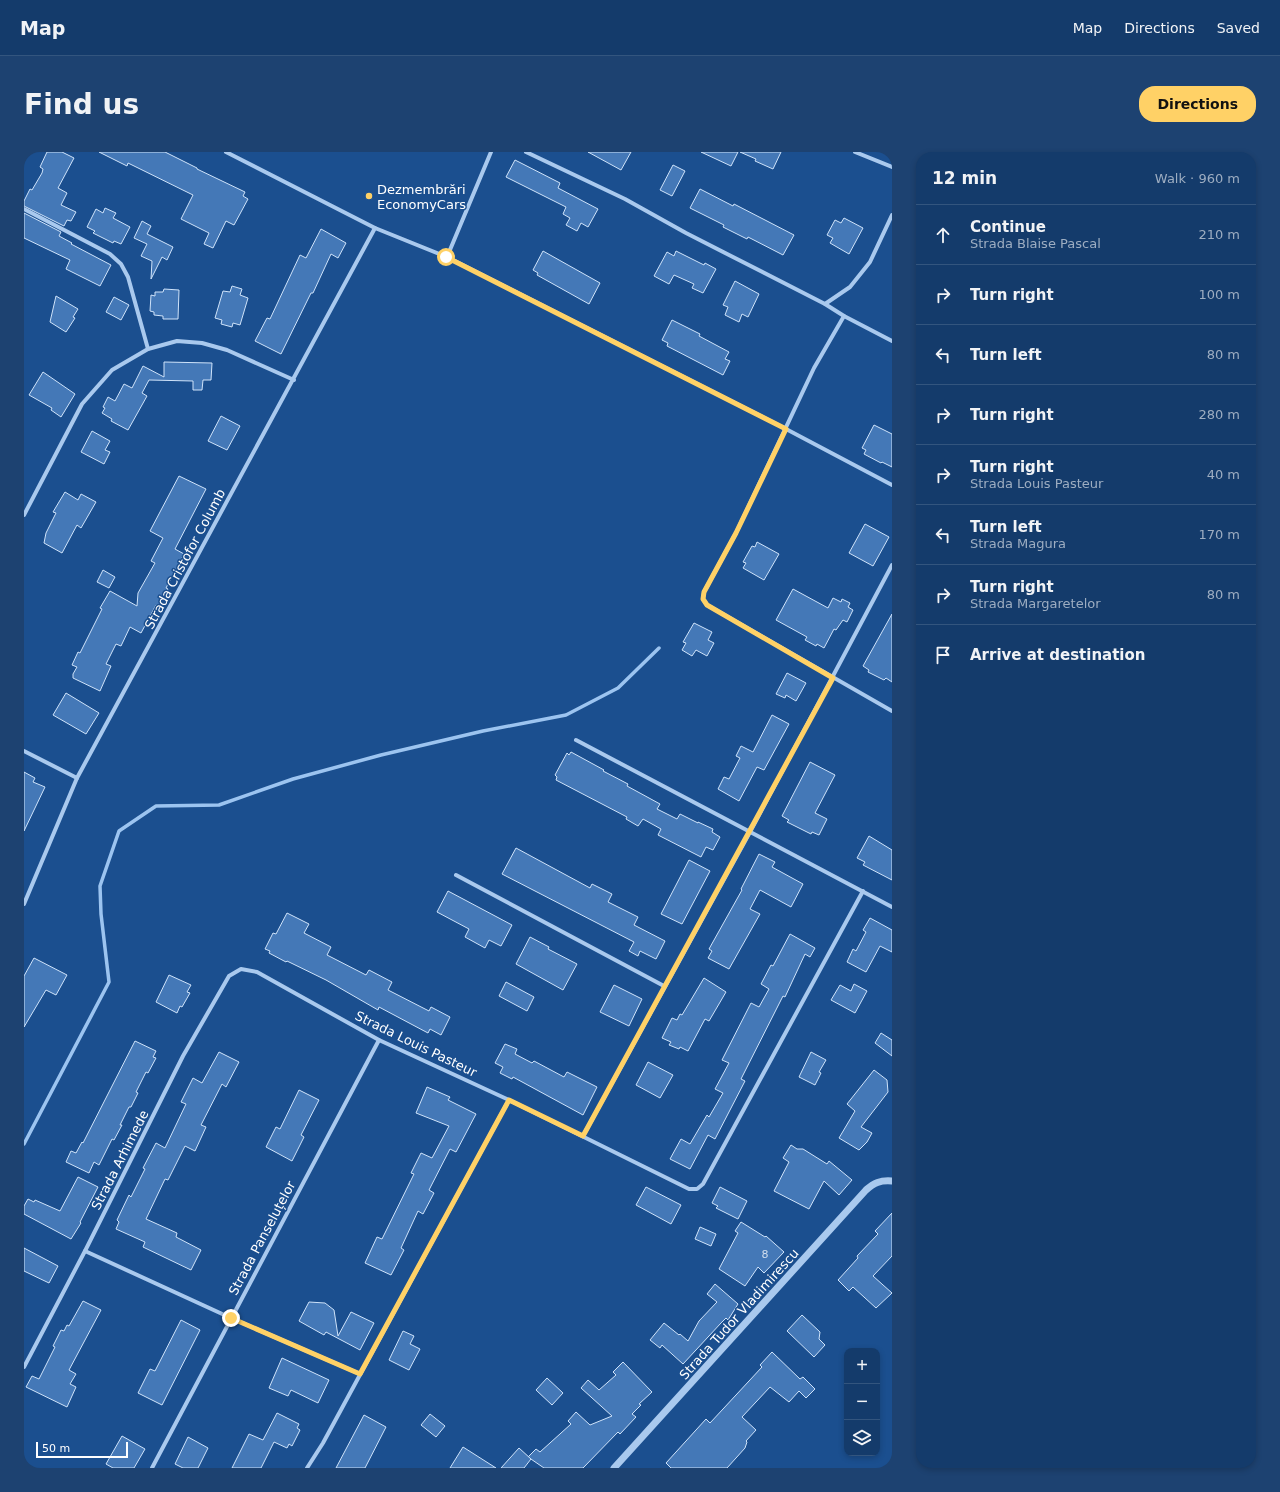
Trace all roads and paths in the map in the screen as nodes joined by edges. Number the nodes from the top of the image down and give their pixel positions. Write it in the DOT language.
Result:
graph roads {
  1 [pos="226,152"];
  2 [pos="491,152"];
  3 [pos="526,152"];
  4 [pos="856,152"];
  5 [pos="892,167"];
  6 [pos="24,209"];
  7 [pos="892,215"];
  8 [pos="374,228"];
  9 [pos="446,257"];
  10 [pos="825,304"];
  11 [pos="844,316"];
  12 [pos="892,341"];
  13 [pos="148,349"];
  14 [pos="293,380"];
  15 [pos="786,429"];
  16 [pos="892,485"];
  17 [pos="24,515"];
  18 [pos="892,565"];
  19 [pos="833,678"];
  20 [pos="892,711"];
  21 [pos="576,740"];
  22 [pos="24,751"];
  23 [pos="78,778"];
  24 [pos="750,832"];
  25 [pos="456,875"];
  26 [pos="863,891"];
  27 [pos="24,904"];
  28 [pos="892,907"];
  29 [pos="241,970"];
  30 [pos="664,986"];
  31 [pos="379,1040"];
  32 [pos="509,1100"];
  33 [pos="583,1136"];
  34 [pos="892,1181"];
  35 [pos="85,1252"];
  36 [pos="231,1318"];
  37 [pos="24,1367"];
  38 [pos="360,1374"];
  39 [pos="152,1468"];
  40 [pos="307,1468"];
  41 [pos="614,1468"];
  1 -- 8 [label="street"];
  2 -- 9 [label="street"];
  3 -- 10 [label="street"];
  4 -- 5 [label="street"];
  6 -- 13 [label="street"];
  7 -- 10 [label="street"];
  8 -- 9 [label="street"];
  8 -- 14 [label="street, Strada Cristofor Columb"];
  9 -- 15 [label="street"];
  10 -- 11 [label="street"];
  11 -- 12 [label="street"];
  11 -- 15 [label="street"];
  13 -- 14 [label="street"];
  13 -- 17 [label="street"];
  14 -- 23 [label="street, Strada Cristofor Columb"];
  15 -- 16 [label="street"];
  15 -- 19 [label="street"];
  18 -- 19 [label="street"];
  19 -- 20 [label="street"];
  19 -- 24 [label="street"];
  21 -- 24 [label="street"];
  22 -- 23 [label="street"];
  23 -- 27 [label="street, Strada Cristofor Columb"];
  24 -- 26 [label="street"];
  24 -- 30 [label="street"];
  25 -- 30 [label="street"];
  26 -- 28 [label="street"];
  26 -- 33 [label="street, Strada Louis Pasteur"];
  29 -- 31 [label="street, Strada Louis Pasteur"];
  29 -- 35 [label="street, Strada Arhimede"];
  30 -- 33 [label="street"];
  31 -- 32 [label="street, Strada Louis Pasteur"];
  31 -- 36 [label="street, Strada Panseluțelor"];
  32 -- 33 [label="street, Strada Louis Pasteur"];
  32 -- 38 [label="street"];
  34 -- 41 [label="street, Strada Tudor Vladimirescu"];
  35 -- 36 [label="street"];
  35 -- 37 [label="street, Strada Arhimede"];
  36 -- 38 [label="street"];
  36 -- 39 [label="street, Strada Panseluțelor"];
  38 -- 40 [label="street"];
}
